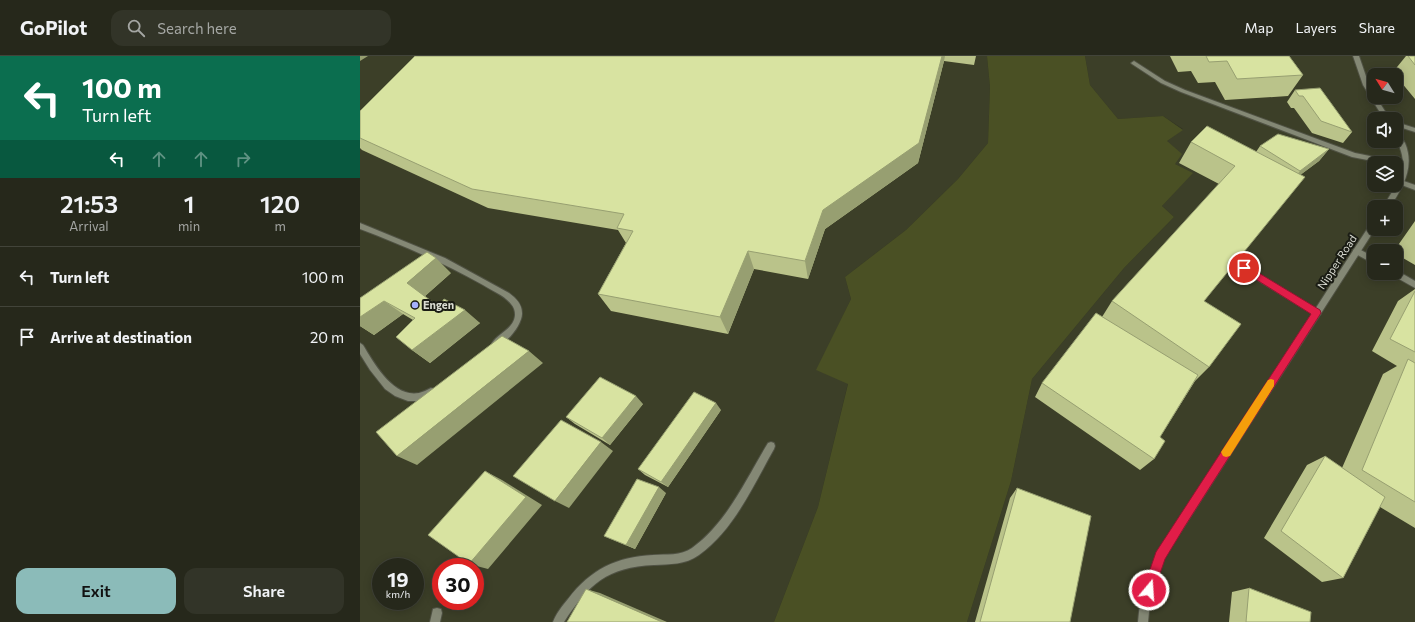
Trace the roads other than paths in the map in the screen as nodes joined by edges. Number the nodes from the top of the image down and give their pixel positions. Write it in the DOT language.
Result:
graph roads {
  1 [pos="1356,56"];
  2 [pos="1134,63"];
  3 [pos="1383,112"];
  4 [pos="1403,126"];
  5 [pos="1415,130"];
  6 [pos="1403,148"];
  7 [pos="1367,158"];
  8 [pos="1403,164"];
  9 [pos="1408,165"];
  10 [pos="1403,177"];
  11 [pos="1403,183"];
  12 [pos="1415,188"];
  13 [pos="360,226"];
  14 [pos="1367,236"];
  15 [pos="1357,251"];
  16 [pos="1367,257"];
  17 [pos="1244,268"];
  18 [pos="1403,278"];
  19 [pos="1415,285"];
  20 [pos="1317,313"];
  21 [pos="360,346"];
  22 [pos="491,347"];
  23 [pos="437,389"];
  24 [pos="771,446"];
  25 [pos="558,622"];
  26 [pos="1143,622"];
  1 -- 3 [label="street"];
  2 -- 7 [label="street"];
  4 -- 5 [label="street"];
  6 -- 9 [label="street"];
  8 -- 9 [label="street"];
  9 -- 10 [label="street"];
  11 -- 12 [label="street"];
  13 -- 22 [label="street"];
  14 -- 15 [label="street, Nipper Road"];
  15 -- 16 [label="street"];
  15 -- 20 [label="street, Nipper Road"];
  17 -- 20 [label="street"];
  18 -- 19 [label="street"];
  20 -- 26 [label="street, Nipper Road"];
  21 -- 23 [label="street"];
  24 -- 25 [label="street"];
}
